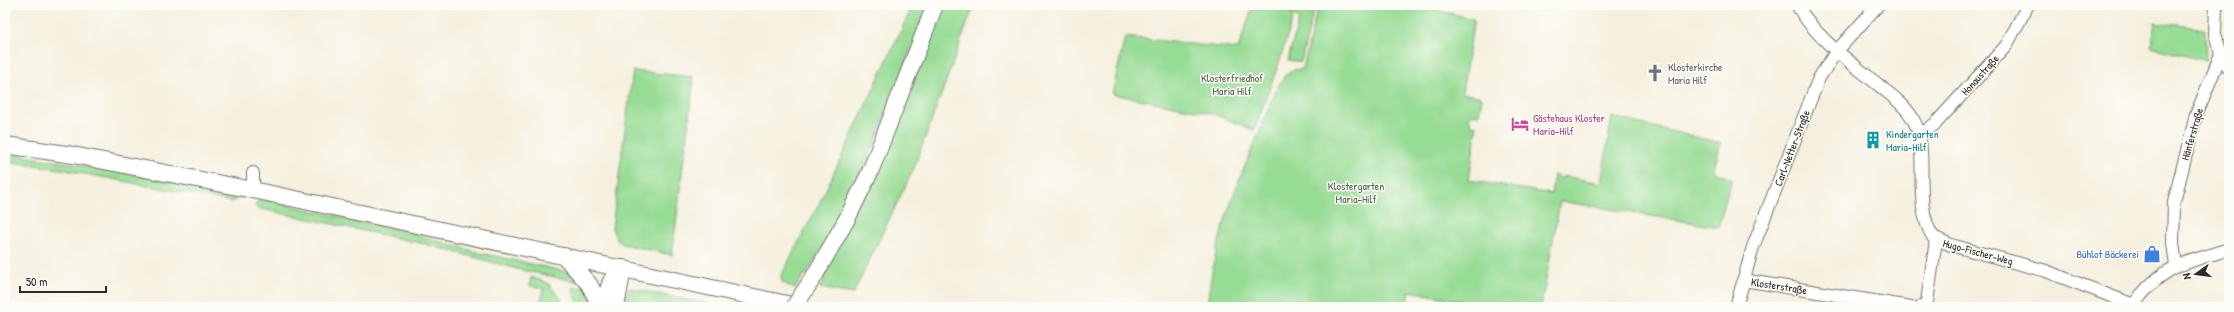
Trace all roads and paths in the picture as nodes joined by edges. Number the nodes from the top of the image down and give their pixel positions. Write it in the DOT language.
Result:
graph roads {
  1 [pos="935,5"];
  2 [pos="1797,5"];
  3 [pos="1878,5"];
  4 [pos="2028,5"];
  5 [pos="2216,5"];
  6 [pos="1836,52"];
  7 [pos="2221,54"];
  8 [pos="2229,68"];
  9 [pos="1919,132"];
  10 [pos="5,145"];
  11 [pos="253,173"];
  12 [pos="253,190"];
  13 [pos="1936,240"];
  14 [pos="2229,249"];
  15 [pos="564,256"];
  16 [pos="2176,266"];
  17 [pos="623,268"];
  18 [pos="1743,280"];
  19 [pos="2133,306"];
  20 [pos="602,307"];
  21 [pos="616,307"];
  22 [pos="794,307"];
  23 [pos="802,307"];
  24 [pos="1736,307"];
  25 [pos="1911,307"];
  26 [pos="1921,307"];
  1 -- 22 [label="main road, bridge"];
  2 -- 6 [label="street, Hugo-Fischer-Weg"];
  3 -- 6 [label="street, Carl-Netter-Straße"];
  4 -- 9 [label="street, Honaustraße"];
  5 -- 7 [label="street"];
  6 -- 9 [label="street, Hugo-Fischer-Weg"];
  6 -- 18 [label="street, Carl-Netter-Straße"];
  7 -- 8 [label="street"];
  7 -- 16 [label="street, Hänferstraße"];
  9 -- 13 [label="street, Hugo-Fischer-Weg"];
  10 -- 12 [label="main road"];
  11 -- 12 [label="street"];
  12 -- 15 [label="main road"];
  13 -- 19 [label="street, Hugo-Fischer-Weg"];
  13 -- 26 [label="street"];
  14 -- 16 [label="street"];
  15 -- 17 [label="main road"];
  15 -- 20 [label="main road"];
  16 -- 19 [label="street"];
  17 -- 20 [label="main road"];
  17 -- 21 [label="main road"];
  17 -- 23 [label="main road"];
  18 -- 24 [label="street, Carl-Netter-Straße"];
  18 -- 25 [label="street, Klosterstraße"];
}
